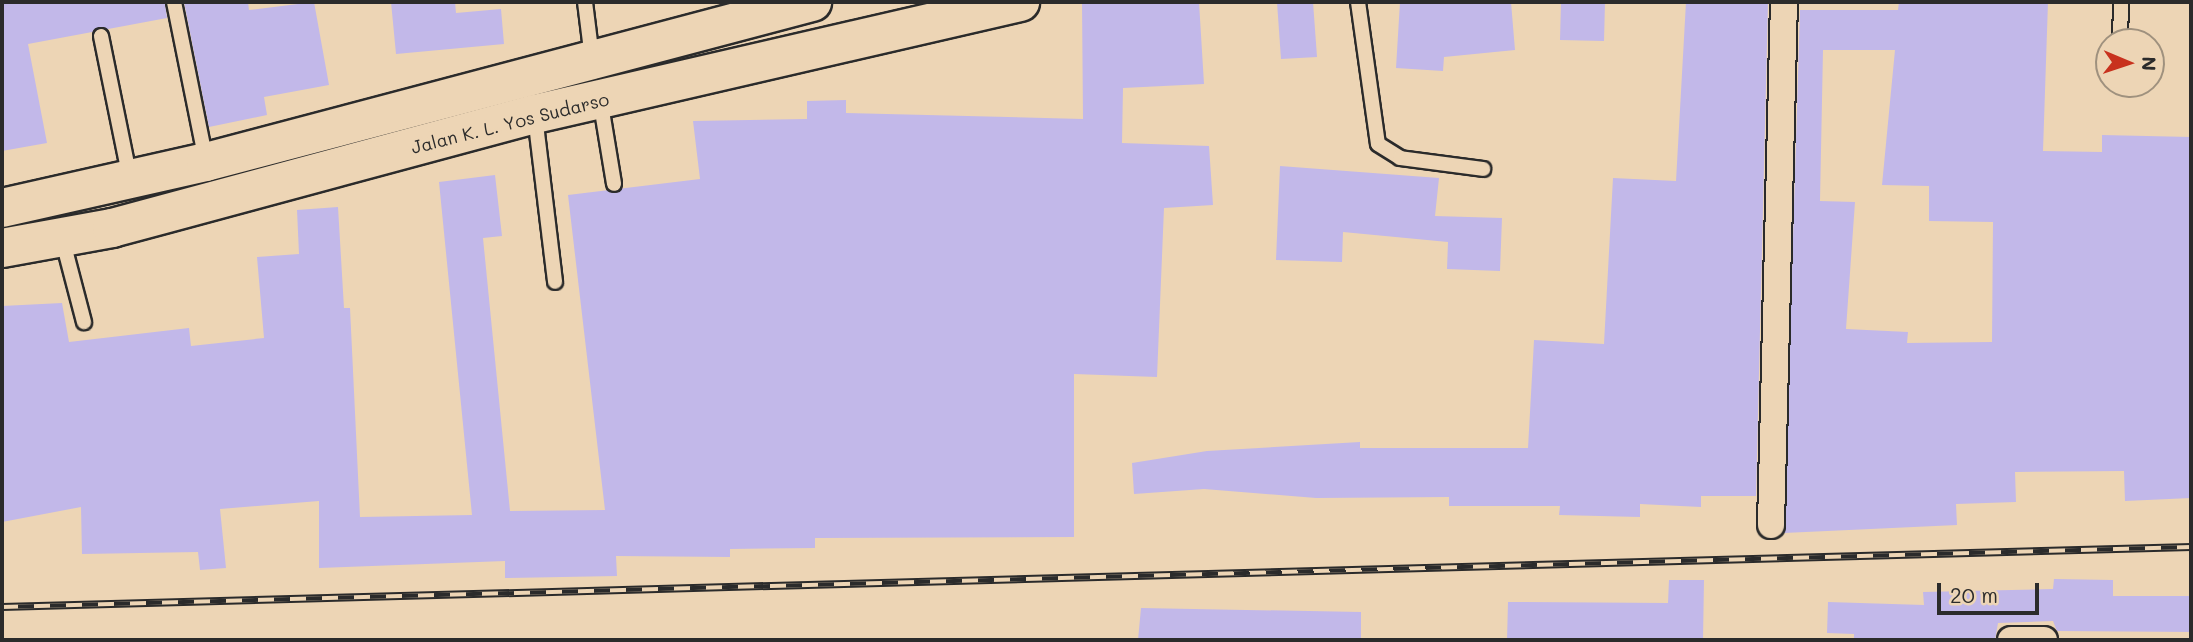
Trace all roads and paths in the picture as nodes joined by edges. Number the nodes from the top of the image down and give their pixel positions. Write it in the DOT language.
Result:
graph roads {
  1 [pos="174,2"];
  2 [pos="585,2"];
  3 [pos="812,2"];
  4 [pos="1020,2"];
  5 [pos="1358,2"];
  6 [pos="1784,2"];
  7 [pos="2121,2"];
  8 [pos="2120,28"];
  9 [pos="101,36"];
  10 [pos="592,57"];
  11 [pos="600,100"];
  12 [pos="535,114"];
  13 [pos="206,162"];
  14 [pos="1483,169"];
  15 [pos="130,181"];
  16 [pos="614,184"];
  17 [pos="2,208"];
  18 [pos="62,237"];
  19 [pos="2,248"];
  20 [pos="555,282"];
  21 [pos="84,322"];
  22 [pos="1771,526"];
  23 [pos="2011,640"];
  24 [pos="2044,640"];
  1 -- 13 [label="lane"];
  2 -- 10 [label="lane"];
  3 -- 10 [label="highway"];
  4 -- 11 [label="highway, Jalan K. L. Yos Sudarso"];
  5 -- 14 [label="lane"];
  6 -- 22 [label="street"];
  7 -- 8 [label="lane"];
  9 -- 15 [label="lane"];
  10 -- 11 [label="lane"];
  10 -- 13 [label="highway"];
  11 -- 12 [label="highway, Jalan K. L. Yos Sudarso"];
  11 -- 16 [label="lane"];
  12 -- 18 [label="highway, Jalan K. L. Yos Sudarso"];
  12 -- 20 [label="lane"];
  13 -- 15 [label="highway"];
  15 -- 17 [label="highway"];
  18 -- 19 [label="highway, Jalan K. L. Yos Sudarso"];
  18 -- 21 [label="lane"];
  23 -- 24 [label="street"];
}
